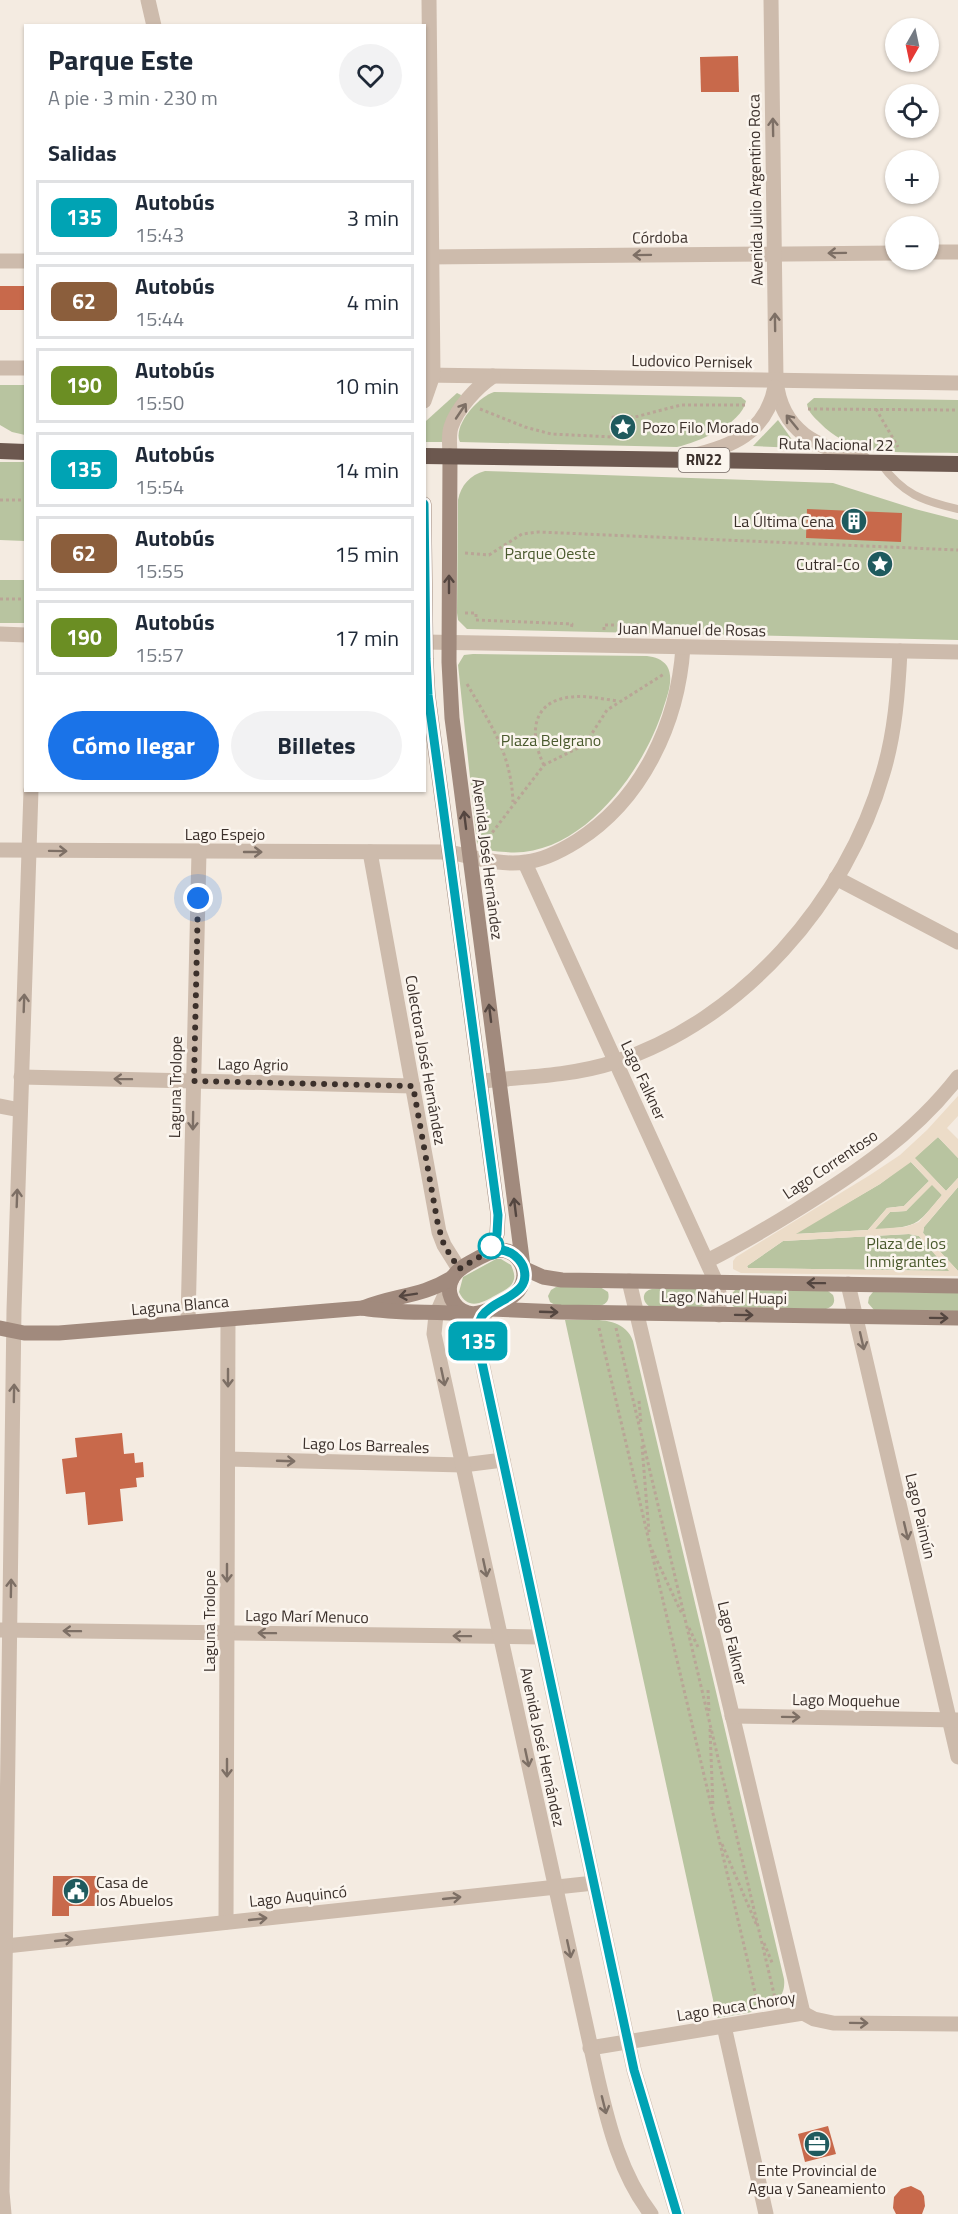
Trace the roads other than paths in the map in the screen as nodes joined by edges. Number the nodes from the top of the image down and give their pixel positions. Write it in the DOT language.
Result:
graph roads {
  1 [pos="148,0"];
  2 [pos="429,0"];
  3 [pos="771,0"];
  4 [pos="154,24"];
  5 [pos="939,252"];
  6 [pos="958,252"];
  7 [pos="885,253"];
  8 [pos="774,254"];
  9 [pos="428,257"];
  10 [pos="0,261"];
  11 [pos="24,261"];
  12 [pos="0,368"];
  13 [pos="24,368"];
  14 [pos="429,375"];
  15 [pos="494,376"];
  16 [pos="776,380"];
  17 [pos="958,383"];
  18 [pos="426,390"];
  19 [pos="0,452"];
  20 [pos="24,452"];
  21 [pos="426,456"];
  22 [pos="450,456"];
  23 [pos="676,460"];
  24 [pos="881,463"];
  25 [pos="958,465"];
  26 [pos="958,509"];
  27 [pos="0,634"];
  28 [pos="24,635"];
  29 [pos="426,642"];
  30 [pos="449,643"];
  31 [pos="683,647"];
  32 [pos="900,651"];
  33 [pos="958,652"];
  34 [pos="426,660"];
  35 [pos="31,792"];
  36 [pos="0,850"];
  37 [pos="29,850"];
  38 [pos="199,852"];
  39 [pos="370,852"];
  40 [pos="449,852"];
  41 [pos="470,856"];
  42 [pos="525,863"];
  43 [pos="836,878"];
  44 [pos="958,942"];
  45 [pos="616,1062"];
  46 [pos="21,1077"];
  47 [pos="958,1077"];
  48 [pos="498,1080"];
  49 [pos="194,1081"];
  50 [pos="480,1081"];
  51 [pos="413,1086"];
  52 [pos="0,1106"];
  53 [pos="20,1110"];
  54 [pos="488,1252"];
  55 [pos="707,1262"];
  56 [pos="523,1266"];
  57 [pos="454,1276"];
  58 [pos="629,1281"];
  59 [pos="716,1282"];
  60 [pos="848,1284"];
  61 [pos="958,1286"];
  62 [pos="363,1308"];
  63 [pos="437,1311"];
  64 [pos="483,1311"];
  65 [pos="637,1313"];
  66 [pos="719,1315"];
  67 [pos="856,1317"];
  68 [pos="958,1318"];
  69 [pos="228,1319"];
  70 [pos="188,1322"];
  71 [pos="7,1330"];
  72 [pos="7,1451"];
  73 [pos="228,1459"];
  74 [pos="503,1460"];
  75 [pos="463,1465"];
  76 [pos="5,1630"];
  77 [pos="227,1633"];
  78 [pos="501,1637"];
  79 [pos="541,1637"];
  80 [pos="732,1716"];
  81 [pos="954,1720"];
  82 [pos="958,1757"];
  83 [pos="4,1809"];
  84 [pos="594,1883"];
  85 [pos="555,1887"];
  86 [pos="226,1922"];
  87 [pos="6,1946"];
  88 [pos="3,1987"];
  89 [pos="803,2013"];
  90 [pos="958,2024"];
  91 [pos="724,2026"];
  92 [pos="628,2042"];
  93 [pos="590,2048"];
  94 [pos="1,2192"];
  95 [pos="4,2214"];
  96 [pos="651,2214"];
  97 [pos="677,2214"];
  98 [pos="766,2214"];
  1 -- 4 [label="street"];
  2 -- 9 [label="street"];
  8 -- 3 [label="street, Avenida Julio Argentino Roca, one-way"];
  5 -- 6 [label="street"];
  7 -- 8 [label="street, Córdoba, one-way"];
  8 -- 9 [label="street, Córdoba, one-way"];
  16 -- 8 [label="street, Avenida Julio Argentino Roca, one-way"];
  9 -- 14 [label="street"];
  10 -- 11 [label="street"];
  12 -- 13 [label="street"];
  14 -- 15 [label="street, Ludovico Pernisek"];
  14 -- 18 [label="street"];
  15 -- 16 [label="street, Ludovico Pernisek"];
  22 -- 15 [label="street, one-way"];
  16 -- 17 [label="street, Ludovico Pernisek"];
  16 -- 23 [label="street, Avenida Julio Argentino Roca"];
  24 -- 16 [label="street, Avenida Julio Argentino Roca, one-way"];
  19 -- 20 [label="highway"];
  21 -- 22 [label="highway, Ruta Nacional 22 / RN22"];
  22 -- 23 [label="highway, Ruta Nacional 22 / RN22"];
  30 -- 22 [label="main road, Avenida José Hernández, one-way"];
  23 -- 24 [label="highway, Ruta Nacional 22 / RN22"];
  24 -- 25 [label="highway, Ruta Nacional 22 / RN22"];
  24 -- 26 [label="lane"];
  27 -- 28 [label="street"];
  29 -- 30 [label="street, Juan Manuel de Rosas"];
  30 -- 31 [label="street, Juan Manuel de Rosas"];
  41 -- 30 [label="main road, Avenida José Hernández, one-way"];
  31 -- 32 [label="street, Juan Manuel de Rosas"];
  31 -- 42 [label="street"];
  32 -- 33 [label="street, Juan Manuel de Rosas"];
  32 -- 43 [label="street"];
  34 -- 40 [label="main road"];
  35 -- 37 [label="street"];
  36 -- 37 [label="street, Lago Espejo"];
  37 -- 38 [label="street, Lago Espejo, one-way"];
  46 -- 37 [label="street, one-way"];
  38 -- 39 [label="street, Lago Espejo, one-way"];
  38 -- 49 [label="street, Laguna Trolope"];
  39 -- 40 [label="street, Lago Espejo"];
  39 -- 51 [label="street, Colectora José Hernández"];
  40 -- 41 [label="street, Lago Espejo"];
  40 -- 50 [label="main road"];
  41 -- 42 [label="street, Lago Espejo"];
  48 -- 41 [label="main road, Avenida José Hernández, one-way"];
  42 -- 45 [label="street, Lago Falkner"];
  43 -- 44 [label="street"];
  43 -- 45 [label="street"];
  45 -- 48 [label="street"];
  45 -- 55 [label="street, Lago Falkner"];
  49 -- 46 [label="street, Lago Agrio, one-way"];
  46 -- 53 [label="street"];
  47 -- 55 [label="street, Lago Correntoso"];
  48 -- 50 [label="street"];
  56 -- 48 [label="main road, Avenida José Hernández, one-way"];
  49 -- 51 [label="street, Lago Agrio"];
  49 -- 70 [label="street, Laguna Trolope, one-way"];
  50 -- 54 [label="main road"];
  51 -- 57 [label="street, Colectora José Hernández"];
  52 -- 53 [label="street"];
  71 -- 53 [label="street, one-way"];
  54 -- 56 [label="main road"];
  54 -- 57 [label="main road"];
  55 -- 59 [label="street, Lago Falkner"];
  56 -- 58 [label="main road, Lago Nahuel Huapi"];
  56 -- 64 [label="main road, Avenida José Hernández"];
  57 -- 62 [label="main road, Laguna Blanca, one-way"];
  57 -- 63 [label="street, Avenida José Hernández"];
  57 -- 64 [label="main road"];
  58 -- 59 [label="main road, Lago Nahuel Huapi"];
  58 -- 65 [label="street, Lago Falkner"];
  60 -- 59 [label="main road, Lago Nahuel Huapi, one-way"];
  59 -- 66 [label="street, Lago Falkner"];
  60 -- 61 [label="main road, Lago Nahuel Huapi"];
  60 -- 67 [label="street, Lago Paimún"];
  62 -- 63 [label="main road, Laguna Blanca"];
  62 -- 69 [label="main road, Laguna Blanca"];
  63 -- 64 [label="main road, Laguna Blanca"];
  63 -- 75 [label="street, Avenida José Hernández, one-way"];
  64 -- 65 [label="main road, Lago Nahuel Huapi, one-way"];
  64 -- 74 [label="street, Avenida José Hernández"];
  65 -- 66 [label="main road, Lago Nahuel Huapi"];
  65 -- 80 [label="street, Lago Falkner"];
  66 -- 67 [label="main road, Lago Nahuel Huapi, one-way"];
  67 -- 68 [label="main road, Lago Nahuel Huapi, one-way"];
  67 -- 81 [label="street, Lago Paimún, one-way"];
  69 -- 70 [label="main road, Laguna Blanca"];
  69 -- 73 [label="street, Laguna Trolope, one-way"];
  70 -- 71 [label="main road, Laguna Blanca"];
  72 -- 71 [label="street, one-way"];
  76 -- 72 [label="street, one-way"];
  73 -- 75 [label="street, Lago Los Barreales, one-way"];
  73 -- 77 [label="street, Laguna Trolope, one-way"];
  74 -- 75 [label="street, Lago Los Barreales"];
  74 -- 79 [label="street, Avenida José Hernández"];
  75 -- 78 [label="street, Avenida José Hernández, one-way"];
  77 -- 76 [label="street, Lago Marí Menuco, one-way"];
  76 -- 83 [label="street"];
  78 -- 77 [label="street, Lago Marí Menuco, one-way"];
  77 -- 86 [label="street, Laguna Trolope, one-way"];
  78 -- 79 [label="street, Lago Marí Menuco"];
  78 -- 85 [label="street, Avenida José Hernández, one-way"];
  79 -- 84 [label="street, Avenida José Hernández"];
  80 -- 81 [label="street, Lago Moquehue, one-way"];
  80 -- 89 [label="street, Lago Falkner"];
  81 -- 82 [label="street, Lago Paimún"];
  83 -- 87 [label="street"];
  84 -- 85 [label="street, Lago Auquincó"];
  84 -- 92 [label="street, Avenida José Hernández"];
  86 -- 85 [label="street, Lago Auquincó, one-way"];
  85 -- 93 [label="street, Avenida José Hernández, one-way"];
  87 -- 86 [label="street, Lago Auquincó, one-way"];
  87 -- 88 [label="street"];
  88 -- 94 [label="street"];
  89 -- 90 [label="street, Lago Ruca Choroy, one-way"];
  89 -- 91 [label="street, Lago Ruca Choroy"];
  91 -- 92 [label="street, Lago Ruca Choroy"];
  91 -- 98 [label="street"];
  92 -- 93 [label="street, Lago Ruca Choroy"];
  92 -- 97 [label="street, Avenida José Hernández"];
  93 -- 96 [label="street, Avenida José Hernández, one-way"];
  94 -- 95 [label="street"];
}
